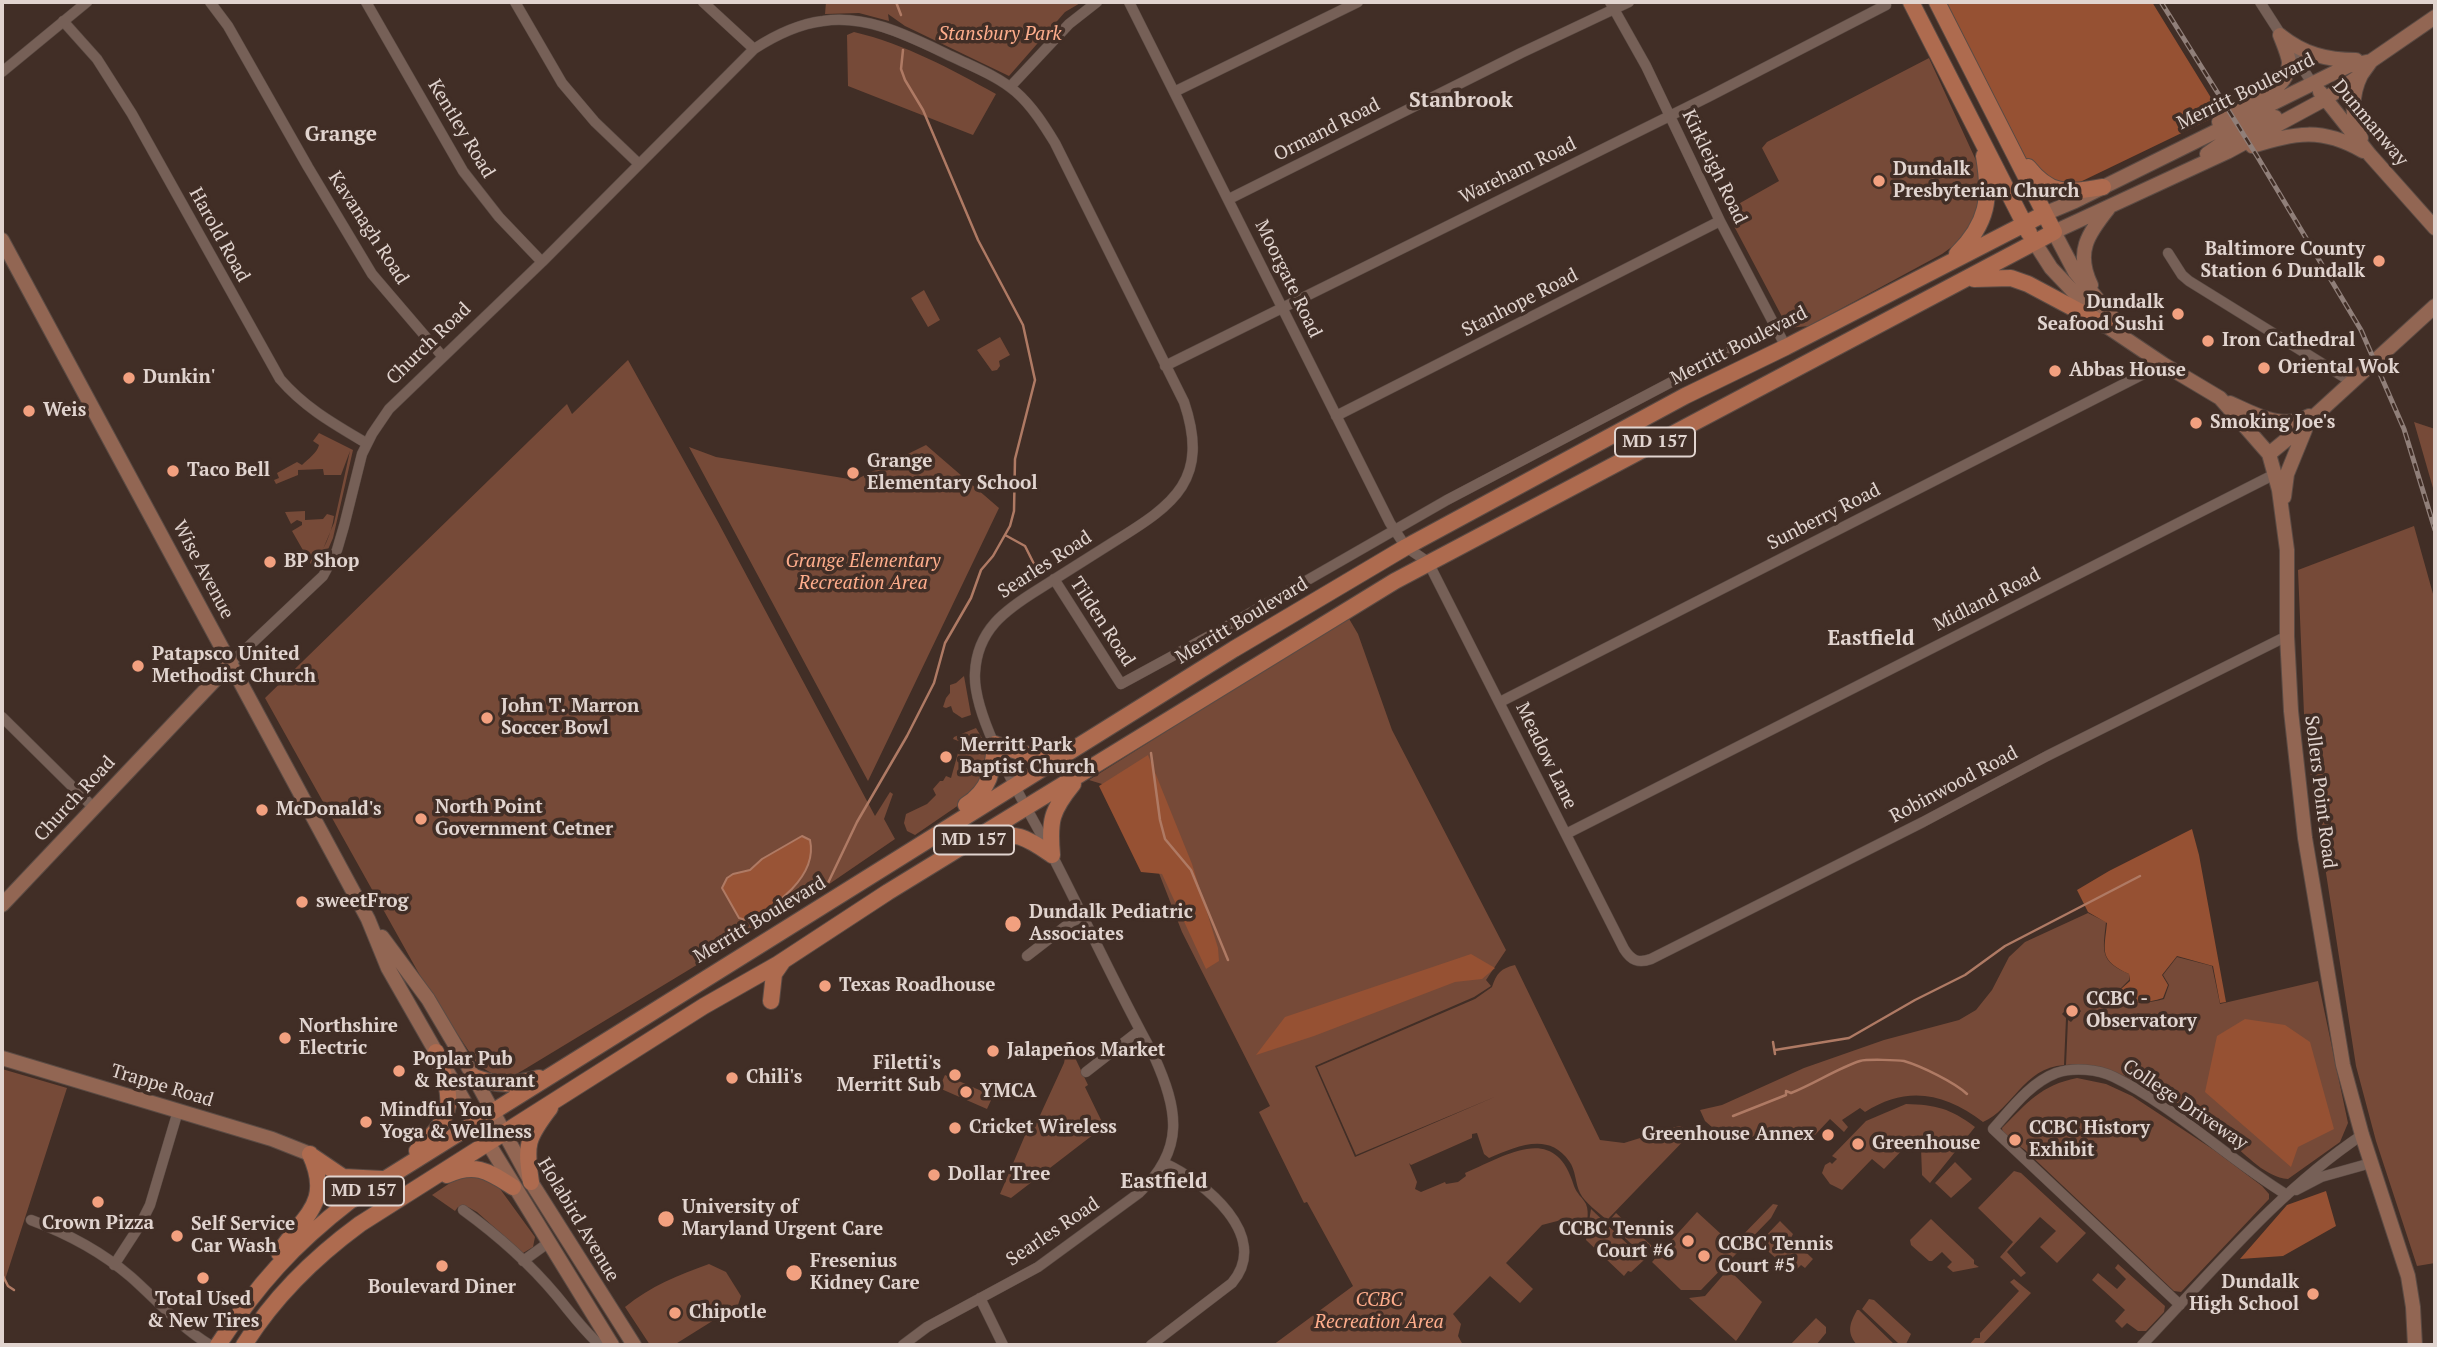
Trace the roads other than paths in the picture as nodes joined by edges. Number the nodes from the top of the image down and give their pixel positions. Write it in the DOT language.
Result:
graph roads {
  1 [pos="87,2"];
  2 [pos="210,2"];
  3 [pos="366,2"];
  4 [pos="515,2"];
  5 [pos="703,2"];
  6 [pos="1097,2"];
  7 [pos="1129,2"];
  8 [pos="1357,2"];
  9 [pos="1629,2"];
  10 [pos="1910,2"];
  11 [pos="1920,2"];
  12 [pos="1937,2"];
  13 [pos="2260,2"];
  14 [pos="1885,4"];
  15 [pos="1612,6"];
  16 [pos="2435,17"];
  17 [pos="64,21"];
  18 [pos="2280,35"];
  19 [pos="754,49"];
  20 [pos="1937,54"];
  21 [pos="2371,61"];
  22 [pos="2,72"];
  23 [pos="2361,75"];
  24 [pos="2312,83"];
  25 [pos="1010,87"];
  26 [pos="1174,92"];
  27 [pos="2325,99"];
  28 [pos="1670,116"];
  29 [pos="2005,138"];
  30 [pos="1982,140"];
  31 [pos="2192,141"];
  32 [pos="2227,152"];
  33 [pos="2370,155"];
  34 [pos="639,164"];
  35 [pos="2185,171"];
  36 [pos="2103,187"];
  37 [pos="1229,199"];
  38 [pos="2109,206"];
  39 [pos="2043,214"];
  40 [pos="1720,221"];
  41 [pos="2023,224"];
  42 [pos="2435,228"];
  43 [pos="2053,232"];
  44 [pos="2,240"];
  45 [pos="2035,243"];
  46 [pos="2168,253"];
  47 [pos="542,262"];
  48 [pos="1949,262"];
  49 [pos="1955,285"];
  50 [pos="2097,299"];
  51 [pos="2435,306"];
  52 [pos="1283,308"];
  53 [pos="2105,325"];
  54 [pos="1776,327"];
  55 [pos="1786,347"];
  56 [pos="2138,347"];
  57 [pos="443,357"];
  58 [pos="2163,364"];
  59 [pos="1165,366"];
  60 [pos="2352,382"];
  61 [pos="2220,398"];
  62 [pos="2323,409"];
  63 [pos="1336,416"];
  64 [pos="2308,422"];
  65 [pos="366,443"];
  66 [pos="2269,454"];
  67 [pos="2275,474"];
  68 [pos="2282,507"];
  69 [pos="1394,530"];
  70 [pos="1406,547"];
  71 [pos="1428,562"];
  72 [pos="1054,579"];
  73 [pos="2287,636"];
  74 [pos="231,663"];
  75 [pos="1121,684"];
  76 [pos="1500,702"];
  77 [pos="2,718"];
  78 [pos="995,744"];
  79 [pos="1069,752"];
  80 [pos="1081,774"];
  81 [pos="1015,784"];
  82 [pos="93,807"];
  83 [pos="1027,808"];
  84 [pos="1566,834"];
  85 [pos="932,837"];
  86 [pos="1052,855"];
  87 [pos="888,892"];
  88 [pos="2,905"];
  89 [pos="1083,917"];
  90 [pos="368,919"];
  91 [pos="1027,956"];
  92 [pos="783,961"];
  93 [pos="1637,961"];
  94 [pos="771,1001"];
  95 [pos="1140,1030"];
  96 [pos="436,1052"];
  97 [pos="2,1058"];
  98 [pos="1086,1072"];
  99 [pos="551,1075"];
  100 [pos="474,1077"];
  101 [pos="557,1100"];
  102 [pos="178,1111"];
  103 [pos="494,1112"];
  104 [pos="476,1123"];
  105 [pos="505,1133"];
  106 [pos="2362,1135"];
  107 [pos="488,1143"];
  108 [pos="310,1154"];
  109 [pos="1164,1163"];
  110 [pos="2371,1163"];
  111 [pos="400,1168"];
  112 [pos="383,1179"];
  113 [pos="531,1182"];
  114 [pos="513,1187"];
  115 [pos="410,1192"];
  116 [pos="2287,1195"];
  117 [pos="463,1210"];
  118 [pos="31,1220"];
  119 [pos="548,1243"];
  120 [pos="523,1261"];
  121 [pos="114,1265"];
  122 [pos="265,1278"];
  123 [pos="980,1298"];
  124 [pos="2180,1306"];
  125 [pos="256,1328"];
  126 [pos="209,1345"];
  127 [pos="218,1345"];
  128 [pos="232,1345"];
  129 [pos="244,1345"];
  130 [pos="264,1345"];
  131 [pos="600,1345"];
  132 [pos="612,1345"];
  133 [pos="634,1345"];
  134 [pos="903,1345"];
  135 [pos="1003,1345"];
  136 [pos="1151,1345"];
  137 [pos="2143,1345"];
  138 [pos="2415,1345"];
  1 -- 17 [label="street"];
  2 -- 57 [label="street, Kavanagh Road"];
  3 -- 47 [label="street, Kentley Road"];
  4 -- 34 [label="street"];
  5 -- 19 [label="street"];
  6 -- 25 [label="street"];
  7 -- 26 [label="street, Moorgate Road"];
  8 -- 26 [label="street"];
  9 -- 15 [label="street, Ormand Road"];
  10 -- 20 [label="main road, MD 157"];
  11 -- 20 [label="main road"];
  12 -- 29 [label="main road"];
  13 -- 18 [label="street, Dunmanway"];
  14 -- 28 [label="street, Wareham Road"];
  15 -- 28 [label="street, Kirkleigh Road"];
  15 -- 37 [label="street, Ormand Road"];
  16 -- 21 [label="main road, Merritt Boulevard"];
  17 -- 22 [label="street"];
  17 -- 65 [label="street, Harold Road"];
  18 -- 21 [label="main road"];
  18 -- 24 [label="street, Dunmanway"];
  18 -- 31 [label="main road"];
  19 -- 25 [label="street, Church Road"];
  19 -- 34 [label="street, Church Road"];
  20 -- 30 [label="main road, MD 157"];
  21 -- 23 [label="main road, Merritt Boulevard"];
  21 -- 24 [label="main road, Merritt Boulevard"];
  23 -- 27 [label="main road, Merritt Boulevard"];
  23 -- 33 [label="main road"];
  24 -- 27 [label="main road, Dunmanway"];
  24 -- 31 [label="main road, Merritt Boulevard"];
  24 -- 35 [label="main road"];
  25 -- 59 [label="street, Searles Road"];
  26 -- 37 [label="street, Moorgate Road"];
  27 -- 32 [label="main road, Merritt Boulevard"];
  27 -- 33 [label="main road, Dunmanway"];
  28 -- 40 [label="street, Kirkleigh Road"];
  28 -- 52 [label="street, Wareham Road"];
  29 -- 36 [label="main road"];
  29 -- 39 [label="main road"];
  30 -- 41 [label="main road"];
  30 -- 48 [label="main road, MD 157"];
  31 -- 36 [label="main road, Merritt Boulevard"];
  32 -- 33 [label="main road"];
  32 -- 35 [label="main road, Merritt Boulevard"];
  33 -- 42 [label="main road, Dunmanway"];
  34 -- 47 [label="street, Church Road"];
  35 -- 38 [label="main road, Merritt Boulevard"];
  36 -- 39 [label="main road, Merritt Boulevard"];
  37 -- 52 [label="street, Moorgate Road"];
  38 -- 43 [label="main road, Merritt Boulevard"];
  38 -- 50 [label="main road"];
  39 -- 41 [label="main road, Merritt Boulevard"];
  39 -- 43 [label="main road"];
  40 -- 54 [label="street, Kirkleigh Road"];
  40 -- 63 [label="street, Stanhope Road"];
  41 -- 45 [label="main road"];
  41 -- 48 [label="main road, Merritt Boulevard"];
  43 -- 45 [label="main road, Merritt Boulevard / MD 157"];
  43 -- 50 [label="main road"];
  44 -- 74 [label="main road, Wise Avenue"];
  45 -- 49 [label="main road, Merritt Boulevard / MD 157"];
  45 -- 53 [label="main road"];
  46 -- 60 [label="street"];
  47 -- 57 [label="street, Church Road"];
  48 -- 55 [label="main road, Merritt Boulevard / MD 157"];
  49 -- 53 [label="main road"];
  49 -- 71 [label="main road, Merritt Boulevard / MD 157"];
  50 -- 56 [label="main road"];
  51 -- 60 [label="main road"];
  52 -- 59 [label="street, Wareham Road"];
  52 -- 63 [label="street, Moorgate Road"];
  53 -- 56 [label="main road"];
  54 -- 55 [label="street, Kirkleigh Road"];
  54 -- 69 [label="street, Merritt Boulevard"];
  55 -- 70 [label="main road, Merritt Boulevard / MD 157"];
  56 -- 58 [label="main road"];
  57 -- 65 [label="street, Church Road"];
  58 -- 61 [label="main road"];
  58 -- 76 [label="street, Sunberry Road"];
  59 -- 72 [label="street, Searles Road"];
  60 -- 62 [label="main road"];
  61 -- 62 [label="main road"];
  61 -- 66 [label="main road"];
  62 -- 64 [label="main road"];
  63 -- 69 [label="street, Moorgate Road"];
  64 -- 66 [label="main road"];
  64 -- 68 [label="main road"];
  65 -- 74 [label="street, Church Road"];
  66 -- 67 [label="main road, Sollers Point Road"];
  67 -- 68 [label="main road, Sollers Point Road"];
  67 -- 84 [label="street, Midland Road"];
  68 -- 73 [label="main road, Sollers Point Road"];
  69 -- 70 [label="street, Moorgate Road"];
  69 -- 75 [label="street, Merritt Boulevard"];
  70 -- 71 [label="street, Moorgate Road"];
  70 -- 79 [label="main road, Merritt Boulevard / MD 157"];
  71 -- 76 [label="street, Meadow Lane"];
  71 -- 80 [label="main road, Merritt Boulevard / MD 157"];
  72 -- 75 [label="street, Tilden Road"];
  72 -- 78 [label="street, Searles Road"];
  73 -- 93 [label="street, Robinwood Road"];
  73 -- 106 [label="main road, Sollers Point Road"];
  74 -- 82 [label="main road, Church Road"];
  74 -- 90 [label="main road, Wise Avenue"];
  76 -- 84 [label="street, Meadow Lane"];
  77 -- 82 [label="street"];
  78 -- 79 [label="main road"];
  78 -- 81 [label="street, Searles Road"];
  78 -- 85 [label="main road"];
  79 -- 81 [label="main road, Merritt Boulevard / MD 157"];
  80 -- 83 [label="main road, Merritt Boulevard / MD 157"];
  80 -- 86 [label="main road"];
  81 -- 83 [label="street, Searles Road"];
  81 -- 85 [label="main road, Merritt Boulevard / MD 157"];
  82 -- 88 [label="main road, Church Road"];
  83 -- 86 [label="street, Searles Road"];
  83 -- 87 [label="main road, Merritt Boulevard / MD 157"];
  84 -- 93 [label="street, Meadow Lane"];
  85 -- 99 [label="main road, Merritt Boulevard / MD 157"];
  86 -- 87 [label="main road"];
  86 -- 89 [label="street, Searles Road"];
  87 -- 92 [label="main road, Merritt Boulevard / MD 157"];
  89 -- 91 [label="street"];
  89 -- 95 [label="street, Searles Road"];
  90 -- 96 [label="main road, Wise Avenue"];
  90 -- 100 [label="main road, Wise Avenue"];
  92 -- 94 [label="main road"];
  92 -- 101 [label="main road, Merritt Boulevard / MD 157"];
  95 -- 98 [label="street"];
  95 -- 109 [label="street, Searles Road"];
  96 -- 104 [label="main road, Wise Avenue"];
  96 -- 111 [label="main road"];
  97 -- 102 [label="main road, Trappe Road"];
  99 -- 100 [label="main road"];
  99 -- 103 [label="main road, Merritt Boulevard / MD 157"];
  100 -- 103 [label="main road, Wise Avenue"];
  101 -- 105 [label="main road, Merritt Boulevard / MD 157"];
  101 -- 113 [label="main road"];
  102 -- 108 [label="main road, Trappe Road"];
  102 -- 121 [label="street"];
  103 -- 104 [label="main road, Merritt Boulevard / MD 157"];
  103 -- 105 [label="main road, Holabird Avenue"];
  104 -- 107 [label="main road, Wise Avenue"];
  104 -- 111 [label="main road, Merritt Boulevard / MD 157"];
  105 -- 107 [label="main road, Merritt Boulevard / MD 157"];
  105 -- 113 [label="main road, Holabird Avenue"];
  106 -- 110 [label="main road, Sollers Point Road"];
  106 -- 116 [label="street"];
  107 -- 114 [label="main road, Holabird Avenue"];
  107 -- 115 [label="main road, Merritt Boulevard / MD 157"];
  108 -- 112 [label="main road"];
  108 -- 122 [label="main road"];
  109 -- 123 [label="street, Searles Road"];
  109 -- 136 [label="street"];
  110 -- 116 [label="street"];
  110 -- 138 [label="main road, Sollers Point Road"];
  111 -- 112 [label="main road, Merritt Boulevard / MD 157"];
  112 -- 122 [label="main road, Merritt Boulevard / MD 157"];
  113 -- 133 [label="main road, Holabird Avenue"];
  114 -- 115 [label="main road"];
  114 -- 119 [label="main road, Holabird Avenue"];
  115 -- 125 [label="main road, Merritt Boulevard / MD 157"];
  116 -- 124 [label="street"];
  116 -- 124 [label="street, College Driveway"];
  117 -- 120 [label="street"];
  118 -- 121 [label="street"];
  119 -- 120 [label="street"];
  119 -- 132 [label="main road, Holabird Avenue"];
  120 -- 131 [label="street"];
  121 -- 126 [label="street"];
  122 -- 127 [label="main road, Merritt Boulevard / MD 157"];
  122 -- 128 [label="main road"];
  123 -- 134 [label="street, Searles Road"];
  123 -- 135 [label="street"];
  124 -- 137 [label="street"];
  125 -- 129 [label="main road, Merritt Boulevard / MD 157"];
  125 -- 130 [label="main road"];
}
